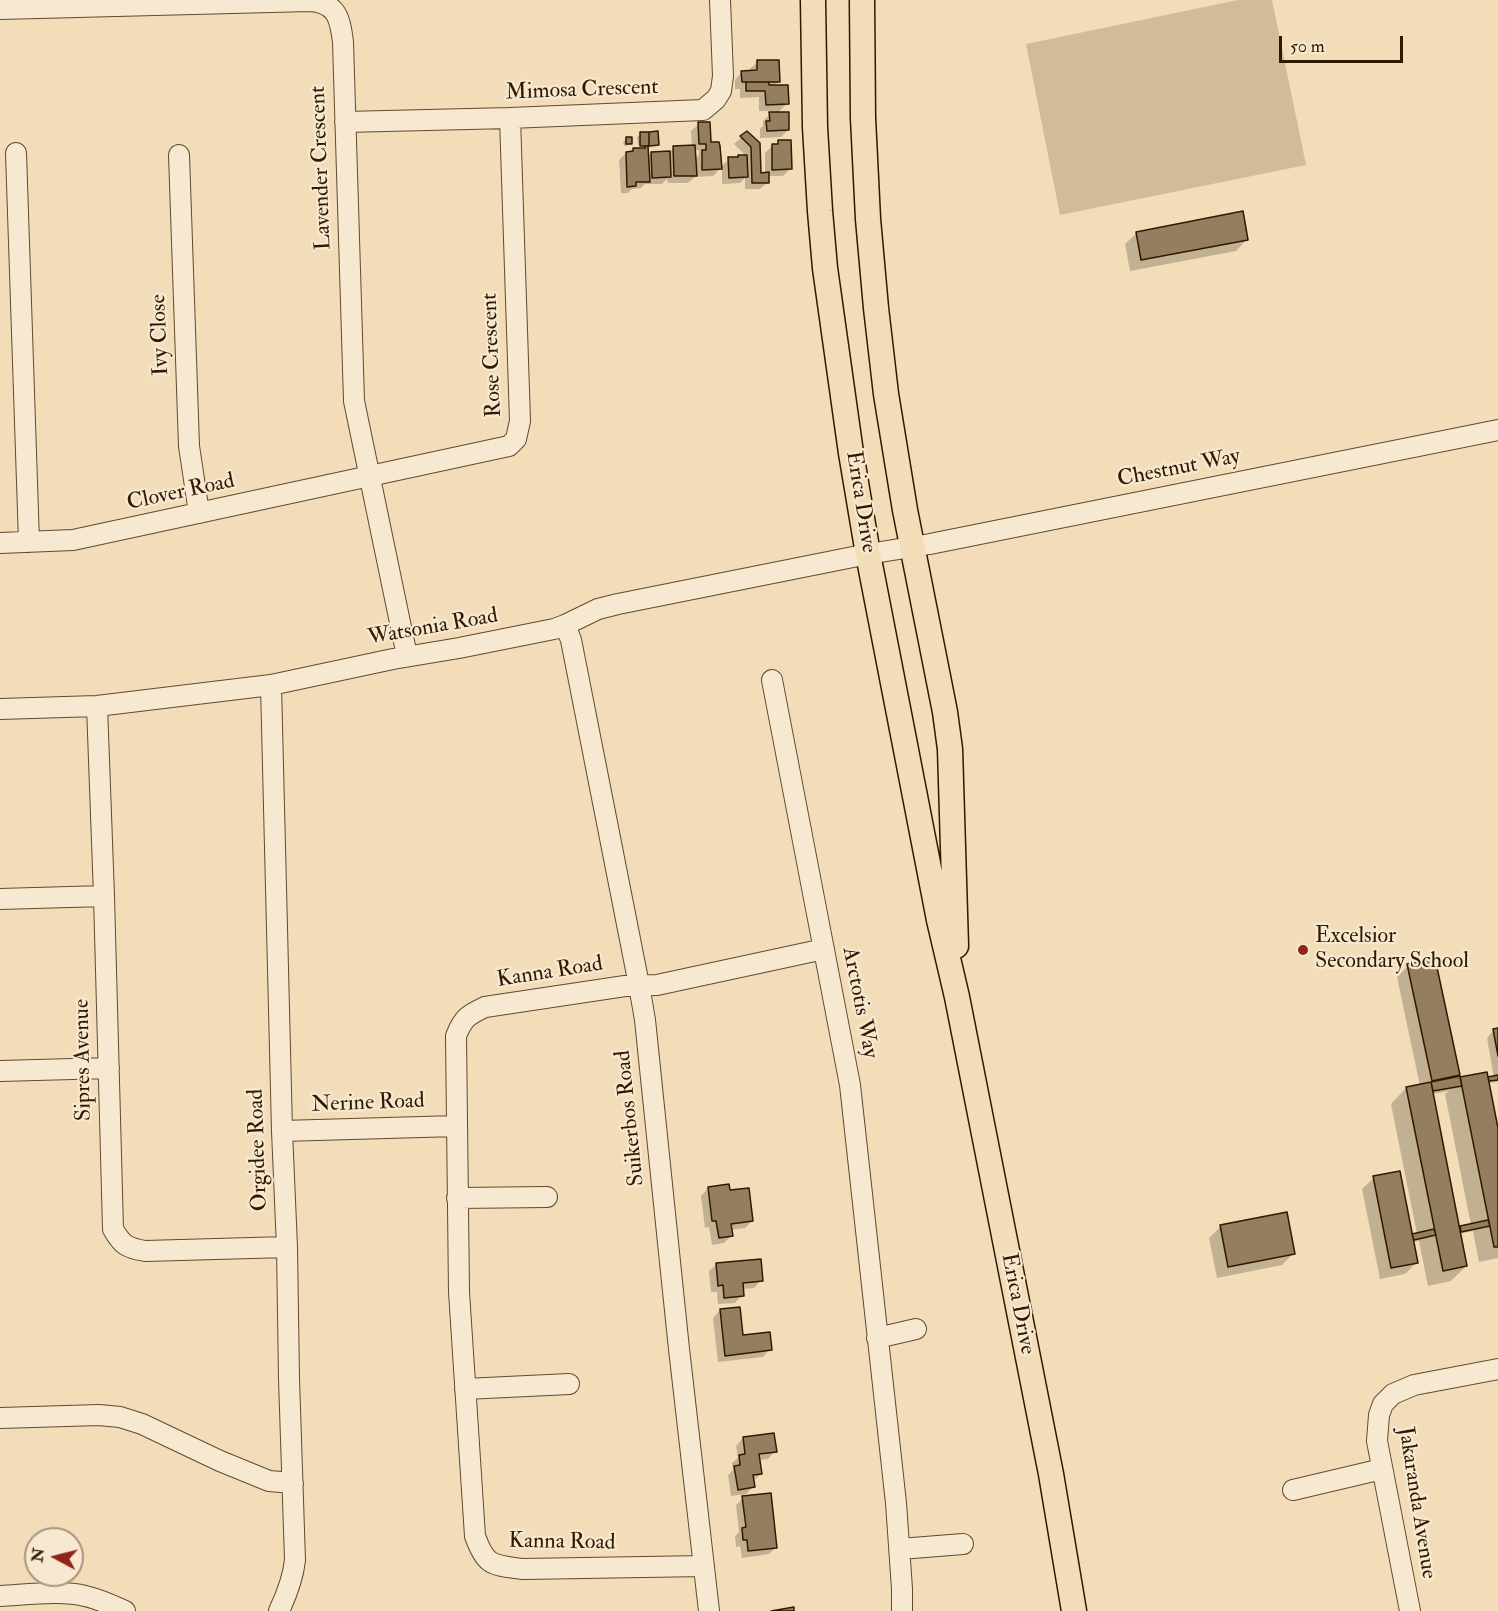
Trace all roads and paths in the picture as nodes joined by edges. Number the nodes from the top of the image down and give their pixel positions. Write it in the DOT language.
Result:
graph roads {
  1 [pos="720,0"];
  2 [pos="813,0"];
  3 [pos="862,0"];
  4 [pos="232,1"];
  5 [pos="56,3"];
  6 [pos="0,9"];
  7 [pos="510,118"];
  8 [pos="345,122"];
  9 [pos="16,153"];
  10 [pos="179,155"];
  11 [pos="1498,430"];
  12 [pos="370,477"];
  13 [pos="199,513"];
  14 [pos="29,542"];
  15 [pos="0,543"];
  16 [pos="912,547"];
  17 [pos="868,554"];
  18 [pos="566,625"];
  19 [pos="407,657"];
  20 [pos="772,680"];
  21 [pos="271,685"];
  22 [pos="97,706"];
  23 [pos="0,709"];
  24 [pos="104,896"];
  25 [pos="0,899"];
  26 [pos="824,949"];
  27 [pos="639,985"];
  28 [pos="957,997"];
  29 [pos="109,1068"];
  30 [pos="0,1071"];
  31 [pos="456,1126"];
  32 [pos="282,1131"];
  33 [pos="547,1197"];
  34 [pos="457,1198"];
  35 [pos="287,1247"];
  36 [pos="916,1329"];
  37 [pos="878,1338"];
  38 [pos="1498,1369"];
  39 [pos="569,1384"];
  40 [pos="465,1389"];
  41 [pos="0,1418"];
  42 [pos="1383,1469"];
  43 [pos="293,1483"];
  44 [pos="1293,1490"];
  45 [pos="963,1544"];
  46 [pos="900,1549"];
  47 [pos="704,1566"];
  48 [pos="0,1596"];
  49 [pos="125,1611"];
  50 [pos="279,1611"];
  51 [pos="709,1611"];
  52 [pos="902,1611"];
  53 [pos="1074,1611"];
  54 [pos="1410,1611"];
  1 -- 7 [label="street, Mimosa Crescent"];
  2 -- 17 [label="main road, Erica Drive"];
  3 -- 16 [label="main road, Erica Drive"];
  4 -- 5 [label="street, Lavender Crescent"];
  4 -- 8 [label="street, Lavender Crescent"];
  5 -- 6 [label="street, Lavender Crescent"];
  7 -- 8 [label="street, Mimosa Crescent"];
  7 -- 12 [label="street, Rose Crescent"];
  8 -- 12 [label="street, Lavender Crescent"];
  9 -- 14 [label="street"];
  10 -- 13 [label="street, Ivy Close"];
  11 -- 16 [label="street, Chestnut Way"];
  12 -- 13 [label="street, Clover Road"];
  12 -- 19 [label="street, Lavender Crescent"];
  13 -- 14 [label="street, Clover Road"];
  14 -- 15 [label="street, Clover Road"];
  16 -- 17 [label="street, Chestnut Way"];
  16 -- 28 [label="main road, Erica Drive"];
  17 -- 18 [label="street, Watsonia Road"];
  17 -- 28 [label="main road, Erica Drive"];
  18 -- 19 [label="street, Watsonia Road"];
  18 -- 27 [label="street, Suikerbos Road"];
  19 -- 21 [label="street, Watsonia Road"];
  20 -- 26 [label="street, Arctotis Way"];
  21 -- 22 [label="street, Watsonia Road"];
  21 -- 32 [label="street, Orgidee Road"];
  22 -- 23 [label="street, Watsonia Road"];
  22 -- 24 [label="street, Sipres Avenue"];
  24 -- 25 [label="street"];
  24 -- 29 [label="street, Sipres Avenue"];
  26 -- 27 [label="street, Kanna Road"];
  26 -- 37 [label="street, Arctotis Way"];
  27 -- 31 [label="street, Kanna Road"];
  27 -- 47 [label="street, Suikerbos Road"];
  28 -- 53 [label="main road, Erica Drive"];
  29 -- 30 [label="street"];
  29 -- 35 [label="street, Sipres Avenue"];
  31 -- 32 [label="street, Nerine Road"];
  31 -- 34 [label="street, Kanna Road"];
  32 -- 35 [label="street, Orgidee Road"];
  33 -- 34 [label="street"];
  34 -- 40 [label="street, Kanna Road"];
  35 -- 43 [label="street, Orgidee Road"];
  36 -- 37 [label="street"];
  37 -- 46 [label="street, Arctotis Way"];
  38 -- 42 [label="street, Jakaranda Avenue"];
  39 -- 40 [label="street"];
  40 -- 47 [label="street, Kanna Road"];
  41 -- 43 [label="street"];
  42 -- 44 [label="street"];
  42 -- 54 [label="street, Jakaranda Avenue"];
  43 -- 50 [label="street, Orgidee Road"];
  45 -- 46 [label="street"];
  46 -- 52 [label="street, Arctotis Way"];
  47 -- 51 [label="street, Suikerbos Road"];
  48 -- 49 [label="street"];
}
